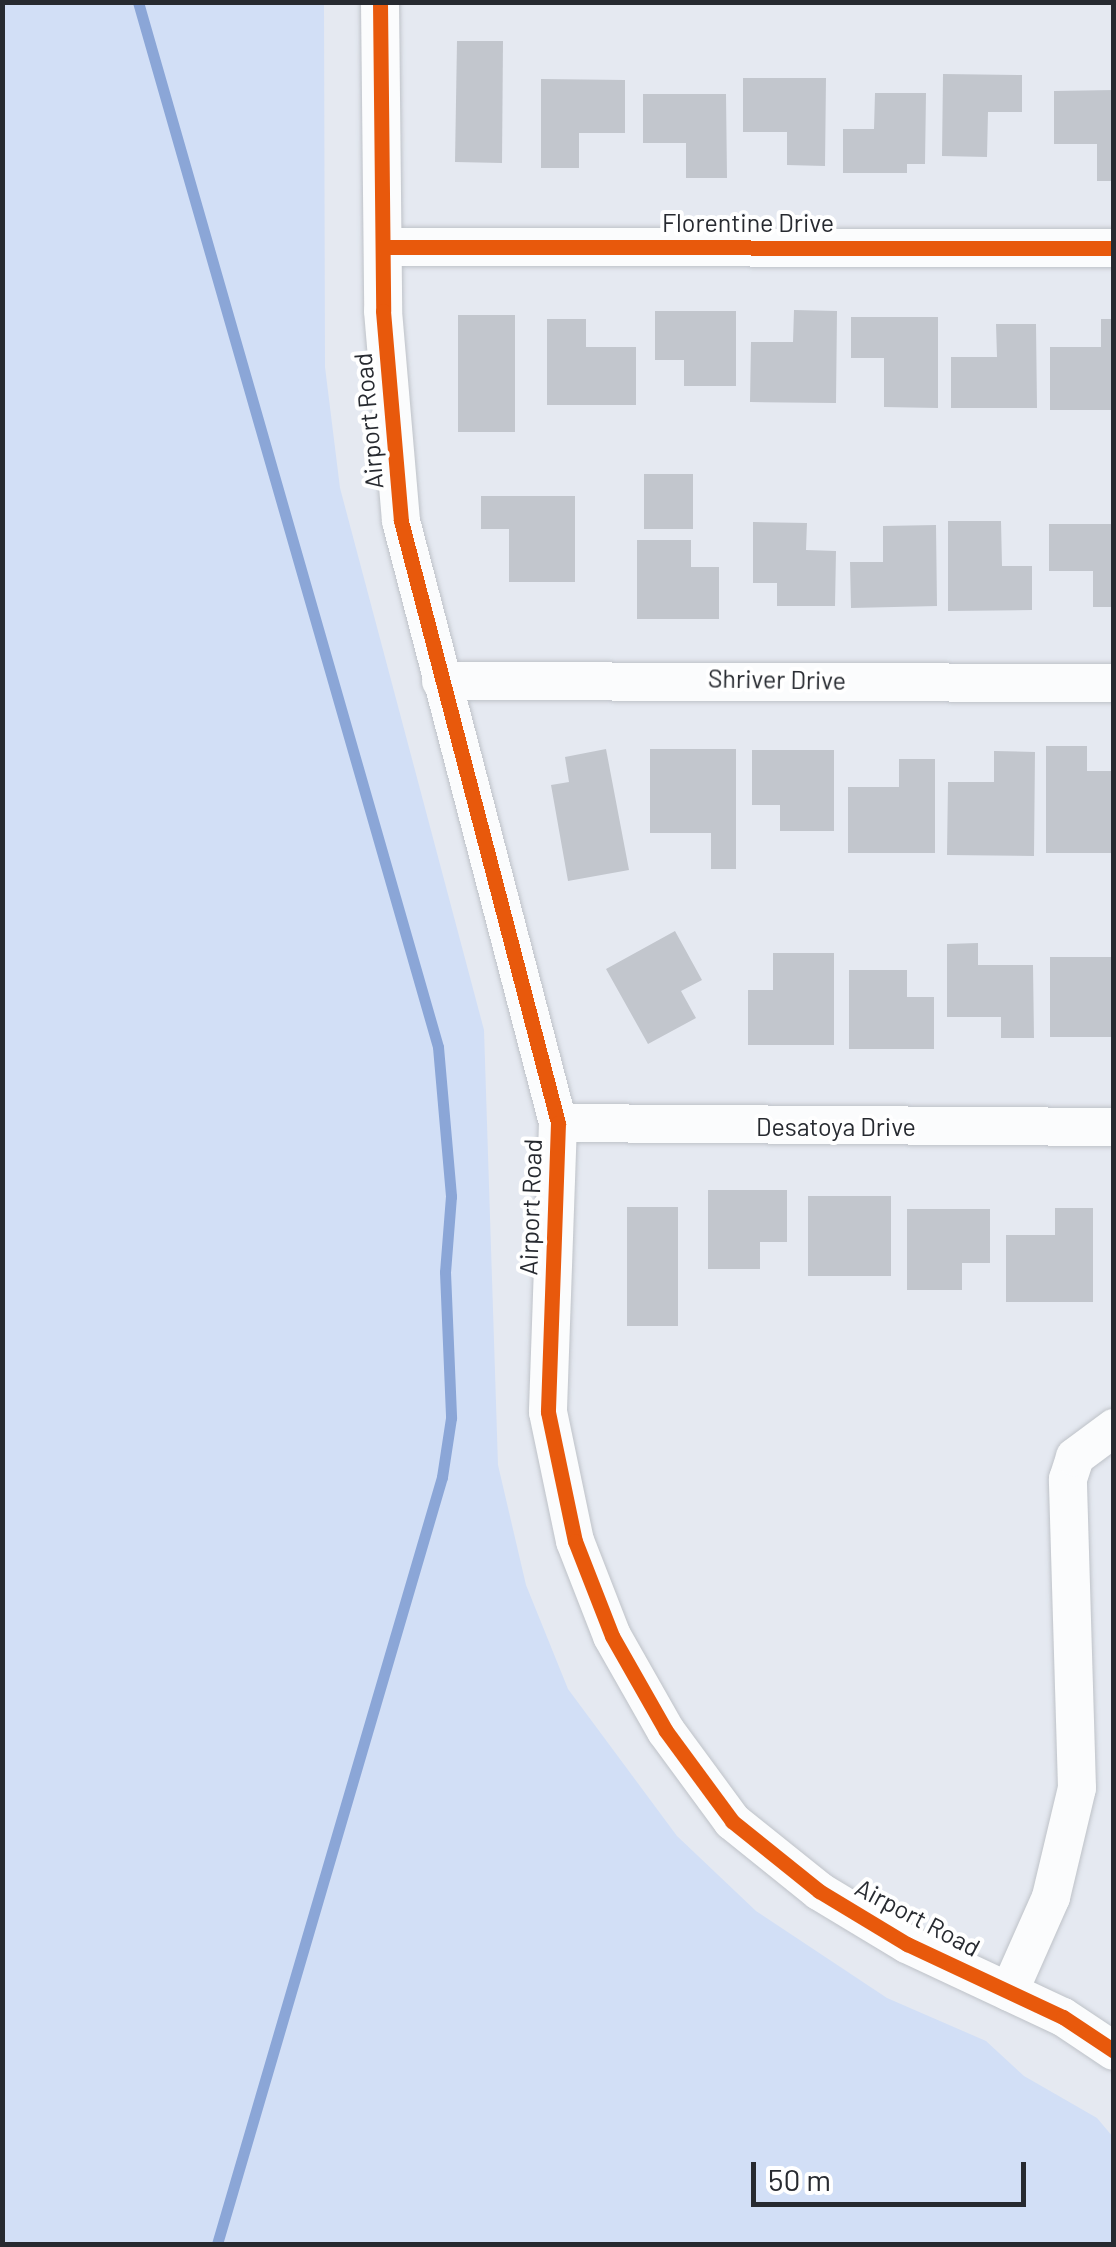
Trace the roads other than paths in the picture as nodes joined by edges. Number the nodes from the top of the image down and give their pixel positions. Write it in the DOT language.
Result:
graph roads {
  1 [pos="380,2"];
  2 [pos="383,247"];
  3 [pos="1114,248"];
  4 [pos="441,681"];
  5 [pos="1114,684"];
  6 [pos="558,1124"];
  7 [pos="1114,1127"];
  8 [pos="1114,1428"];
  9 [pos="1009,1992"];
  10 [pos="1114,2051"];
  1 -- 2 [label="street, Airport Road"];
  2 -- 3 [label="street, Florentine Drive"];
  2 -- 4 [label="street, Airport Road"];
  4 -- 5 [label="street, Shriver Drive"];
  4 -- 6 [label="street, Airport Road"];
  6 -- 7 [label="street, Desatoya Drive"];
  6 -- 9 [label="street, Airport Road"];
  8 -- 9 [label="street"];
  9 -- 10 [label="street, Airport Road"];
}
